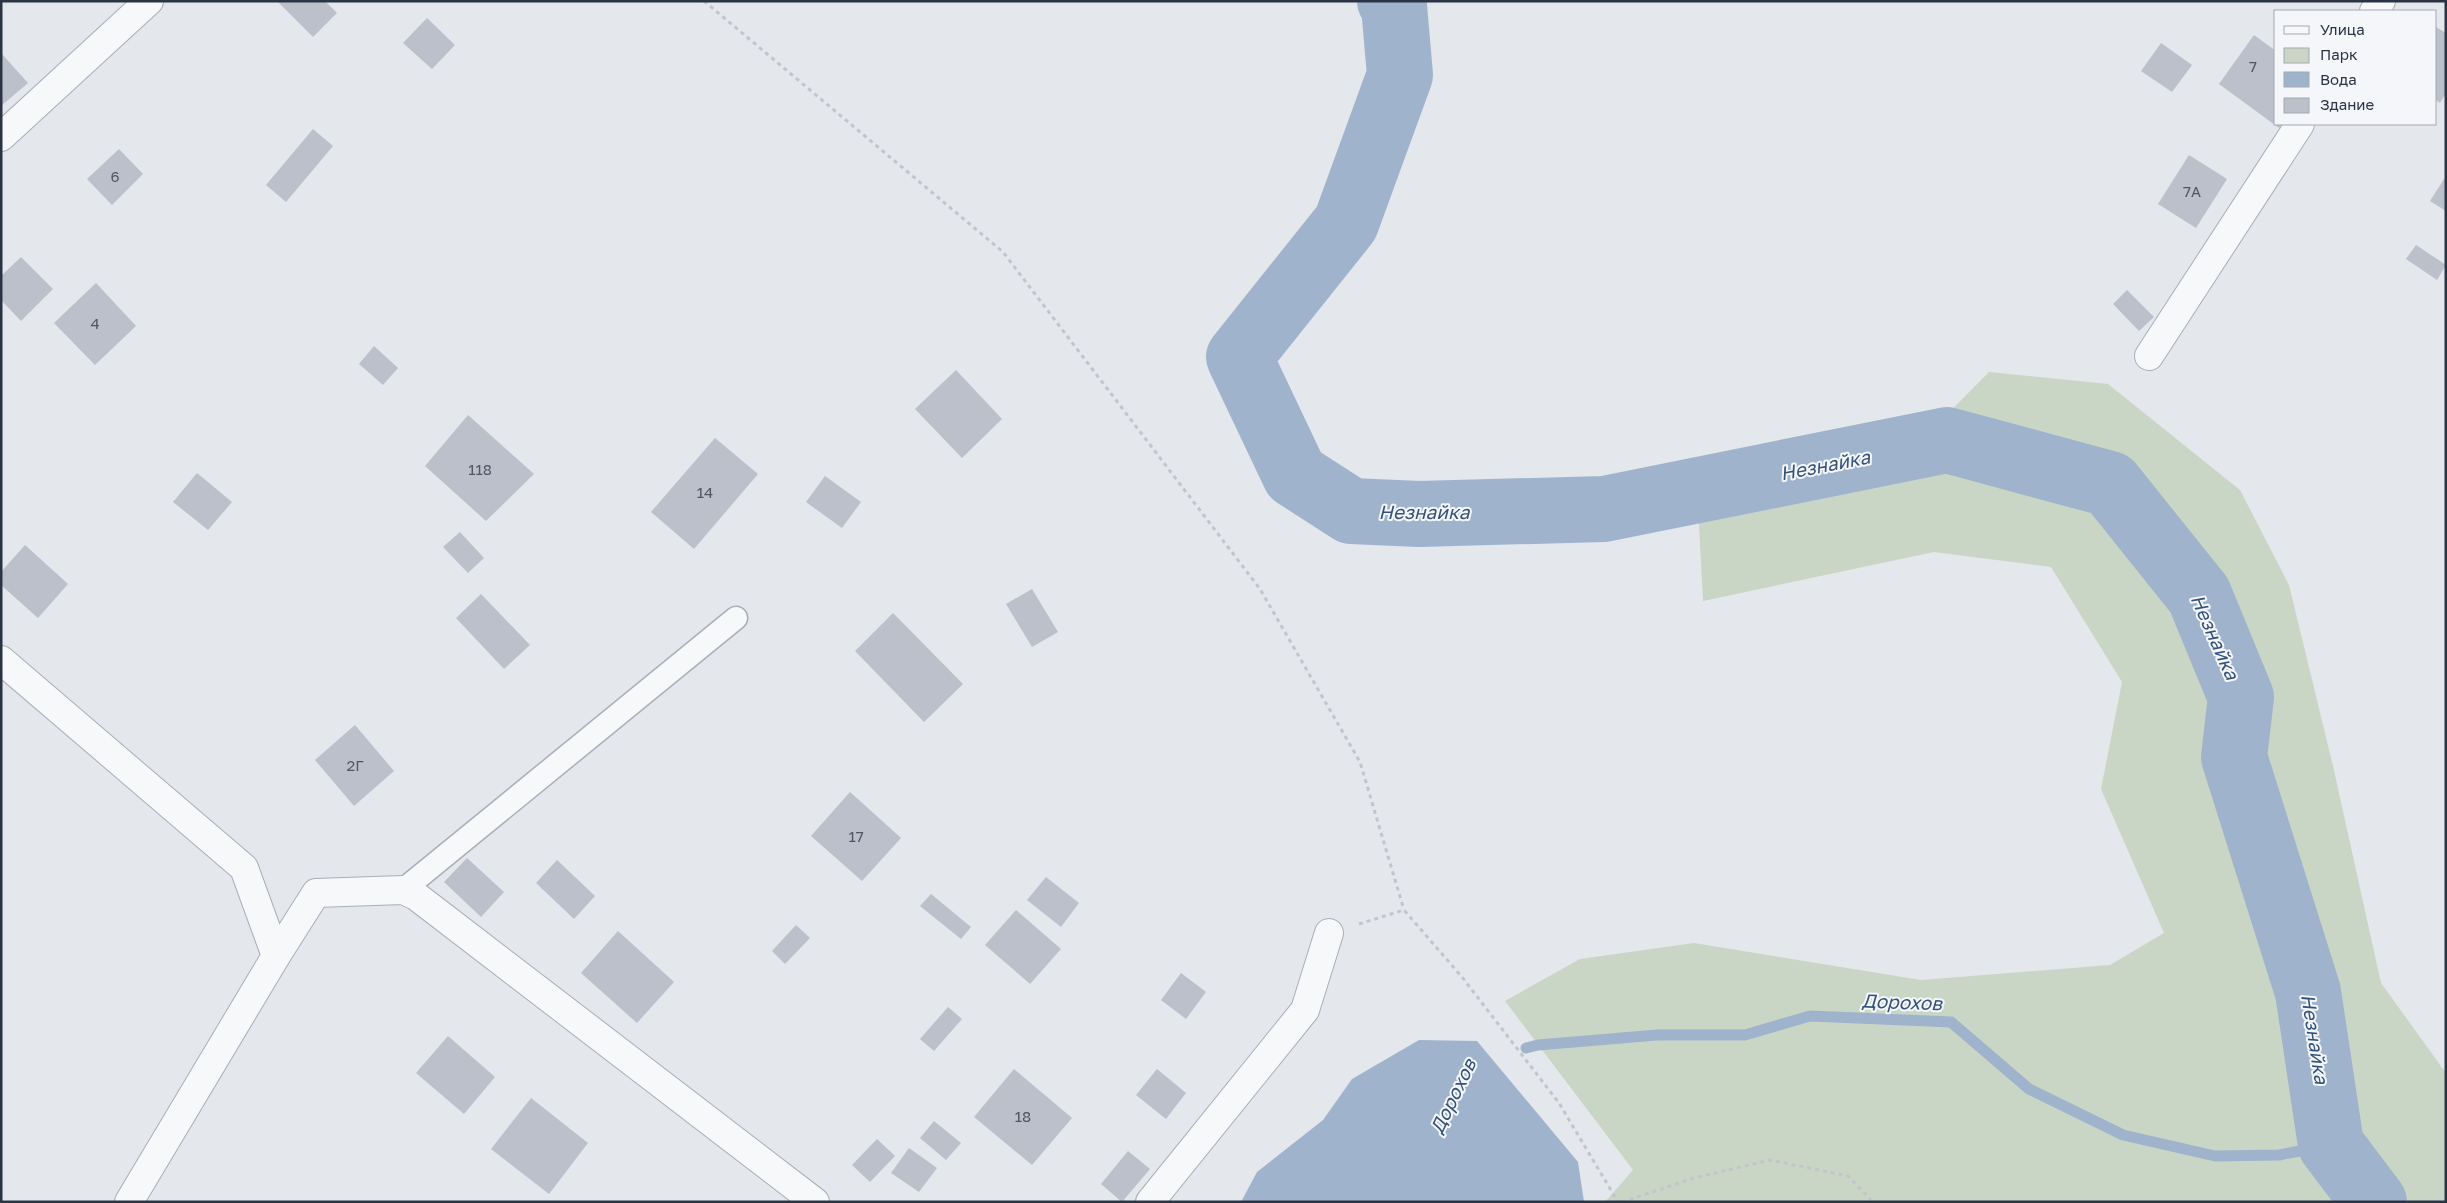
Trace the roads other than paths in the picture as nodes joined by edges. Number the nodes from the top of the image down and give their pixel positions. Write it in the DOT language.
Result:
graph roads {
  1 [pos="149,1"];
  2 [pos="2299,125"];
  3 [pos="1,137"];
  4 [pos="2149,356"];
  5 [pos="736,618"];
  6 [pos="1,660"];
  7 [pos="403,890"];
  8 [pos="1329,933"];
  9 [pos="276,956"];
  10 [pos="129,1202"];
  11 [pos="816,1202"];
  12 [pos="1150,1202"];
  1 -- 3 [label="street"];
  2 -- 4 [label="street"];
  5 -- 7 [label="lane"];
  6 -- 9 [label="street"];
  7 -- 9 [label="street"];
  7 -- 11 [label="street"];
  8 -- 12 [label="street"];
  9 -- 10 [label="street"];
}
